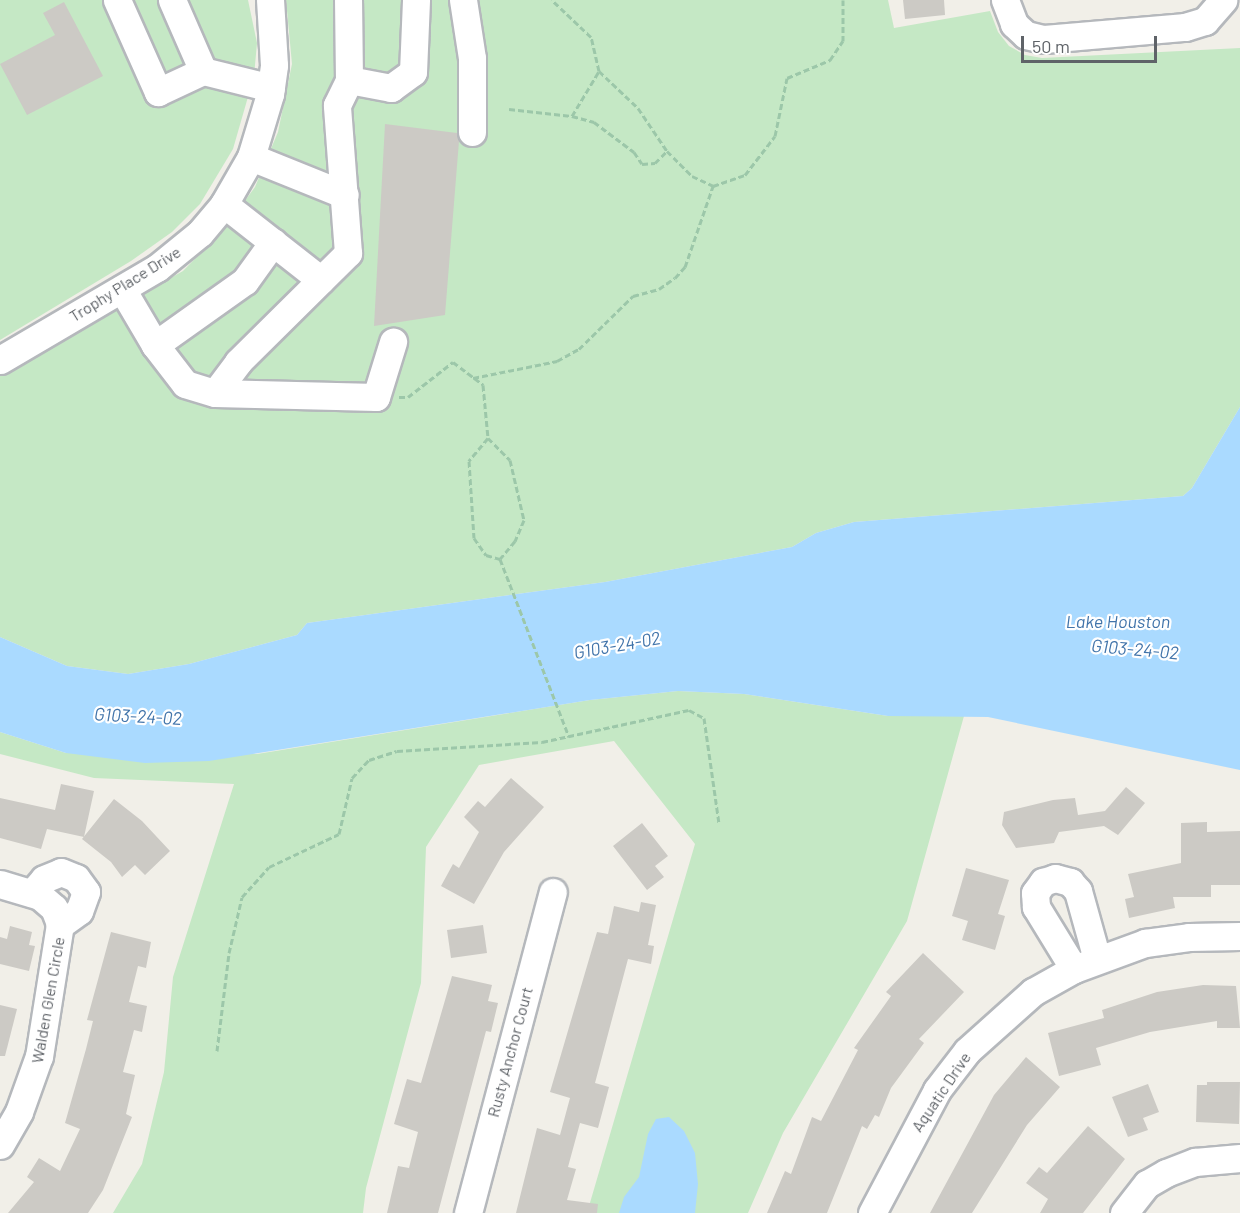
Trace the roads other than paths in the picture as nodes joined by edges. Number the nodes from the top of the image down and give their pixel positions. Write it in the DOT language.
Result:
graph roads {
  1 [pos="117,0"];
  2 [pos="172,0"];
  3 [pos="348,0"];
  4 [pos="416,0"];
  5 [pos="463,0"];
  6 [pos="1005,0"];
  7 [pos="1223,0"];
  8 [pos="268,3"];
  9 [pos="203,71"];
  10 [pos="350,80"];
  11 [pos="270,88"];
  12 [pos="472,132"];
  13 [pos="251,157"];
  14 [pos="345,195"];
  15 [pos="224,204"];
  16 [pos="273,242"];
  17 [pos="321,280"];
  18 [pos="122,288"];
  19 [pos="393,342"];
  20 [pos="155,345"];
  21 [pos="0,360"];
  22 [pos="215,393"];
  23 [pos="0,884"];
  24 [pos="553,892"];
  25 [pos="32,893"];
  26 [pos="60,925"];
  27 [pos="1240,936"];
  28 [pos="0,1145"];
  29 [pos="1240,1158"];
  30 [pos="468,1213"];
  31 [pos="872,1213"];
  32 [pos="1124,1213"];
  1 -- 9 [label="street"];
  2 -- 9 [label="street"];
  3 -- 10 [label="street"];
  4 -- 10 [label="street"];
  5 -- 12 [label="street"];
  6 -- 7 [label="street"];
  8 -- 11 [label="street, Trophy Place Drive"];
  9 -- 11 [label="street"];
  10 -- 14 [label="street"];
  11 -- 13 [label="street, Trophy Place Drive"];
  13 -- 14 [label="street"];
  13 -- 15 [label="street, Trophy Place Drive"];
  14 -- 17 [label="street"];
  15 -- 16 [label="street"];
  15 -- 18 [label="street, Trophy Place Drive"];
  16 -- 17 [label="street"];
  16 -- 20 [label="street"];
  17 -- 22 [label="street"];
  18 -- 20 [label="street"];
  18 -- 21 [label="street, Trophy Place Drive"];
  19 -- 22 [label="street"];
  20 -- 22 [label="street"];
  23 -- 25 [label="street, Walden Glen Circle"];
  24 -- 30 [label="street, Rusty Anchor Court"];
  25 -- 26 [label="street, Walden Glen Circle"];
  25 -- 26 [label="street"];
  26 -- 28 [label="street, Walden Glen Circle"];
  27 -- 31 [label="street, Aquatic Drive"];
  29 -- 32 [label="street"];
}
